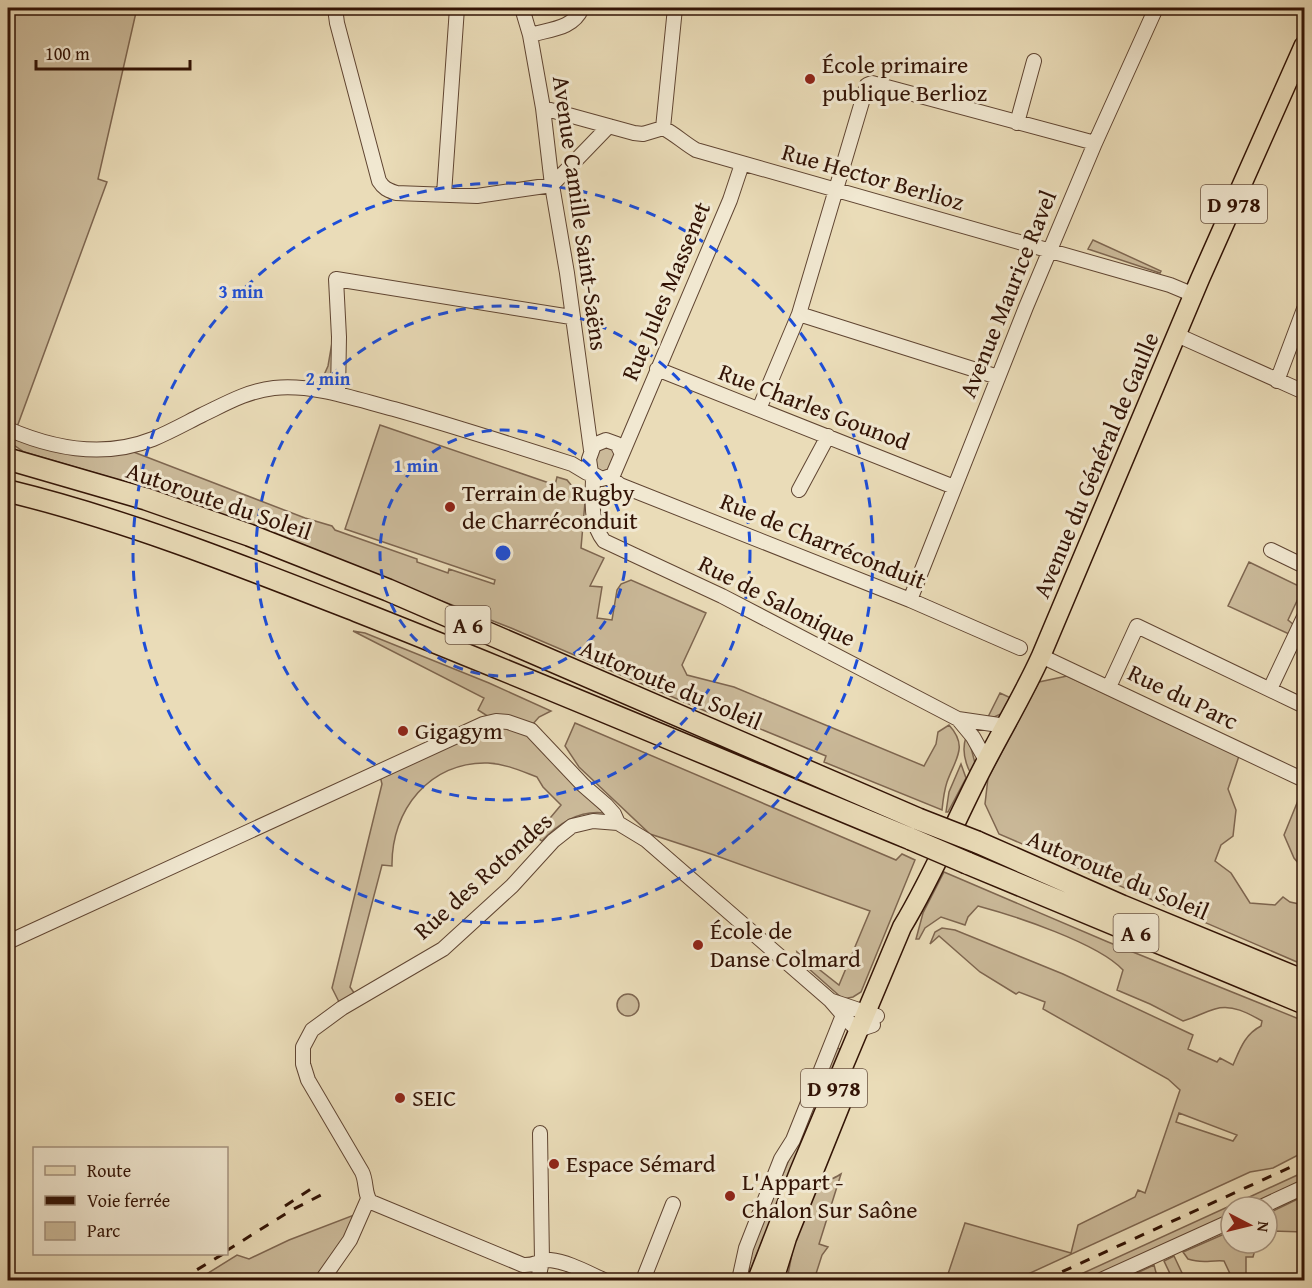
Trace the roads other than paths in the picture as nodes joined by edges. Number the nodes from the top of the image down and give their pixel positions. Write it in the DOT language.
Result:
graph roads {
  1 [pos="335,8"];
  2 [pos="457,8"];
  3 [pos="522,8"];
  4 [pos="582,8"];
  5 [pos="675,8"];
  6 [pos="1156,8"];
  7 [pos="530,34"];
  8 [pos="1305,45"];
  9 [pos="1034,61"];
  10 [pos="1298,76"];
  11 [pos="543,108"];
  12 [pos="1017,123"];
  13 [pos="609,126"];
  14 [pos="663,128"];
  15 [pos="1095,143"];
  16 [pos="742,164"];
  17 [pos="552,185"];
  18 [pos="836,189"];
  19 [pos="444,194"];
  20 [pos="1051,250"];
  21 [pos="1194,295"];
  22 [pos="1305,309"];
  23 [pos="799,314"];
  24 [pos="571,317"];
  25 [pos="1177,335"];
  26 [pos="657,369"];
  27 [pos="998,376"];
  28 [pos="1277,381"];
  29 [pos="1305,392"];
  30 [pos="338,394"];
  31 [pos="759,410"];
  32 [pos="586,427"];
  33 [pos="8,429"];
  34 [pos="629,436"];
  35 [pos="828,436"];
  36 [pos="610,441"];
  37 [pos="622,454"];
  38 [pos="8,459"];
  39 [pos="597,469"];
  40 [pos="954,487"];
  41 [pos="799,490"];
  42 [pos="8,491"];
  43 [pos="1271,550"];
  44 [pos="1305,566"];
  45 [pos="910,600"];
  46 [pos="1305,617"];
  47 [pos="1020,648"];
  48 [pos="1041,656"];
  49 [pos="1109,687"];
  50 [pos="1270,689"];
  51 [pos="1305,706"];
  52 [pos="958,719"];
  53 [pos="981,722"];
  54 [pos="1006,726"];
  55 [pos="973,737"];
  56 [pos="987,762"];
  57 [pos="1305,780"];
  58 [pos="618,823"];
  59 [pos="8,942"];
  60 [pos="1305,981"];
  61 [pos="830,1000"];
  62 [pos="1305,1003"];
  63 [pos="843,1015"];
  64 [pos="869,1021"];
  65 [pos="540,1133"];
  66 [pos="1305,1187"];
  67 [pos="368,1198"];
  68 [pos="1279,1199"];
  69 [pos="673,1204"];
  70 [pos="1219,1227"];
  71 [pos="542,1260"];
  72 [pos="322,1281"];
  73 [pos="538,1281"];
  74 [pos="604,1281"];
  75 [pos="643,1281"];
  76 [pos="739,1281"];
  77 [pos="757,1281"];
  78 [pos="774,1281"];
  79 [pos="1101,1281"];
  1 -- 19 [label="street"];
  2 -- 19 [label="street"];
  3 -- 7 [label="street, Avenue Camille Saint-Saëns"];
  4 -- 7 [label="street"];
  5 -- 14 [label="street"];
  6 -- 15 [label="street, Avenue Maurice Ravel"];
  7 -- 11 [label="street, Avenue Camille Saint-Saëns"];
  8 -- 10 [label="main road, Avenue du Général de Gaulle / D 978"];
  9 -- 12 [label="street"];
  10 -- 21 [label="main road, Avenue du Général de Gaulle / D 978"];
  11 -- 13 [label="street"];
  11 -- 17 [label="street, Avenue Camille Saint-Saëns"];
  12 -- 15 [label="street"];
  12 -- 18 [label="street"];
  13 -- 14 [label="street"];
  13 -- 17 [label="street"];
  14 -- 16 [label="street, Rue Hector Berlioz"];
  15 -- 20 [label="street, Avenue Maurice Ravel"];
  16 -- 18 [label="street, Rue Hector Berlioz"];
  16 -- 26 [label="street, Rue Jules Massenet"];
  17 -- 19 [label="street"];
  17 -- 24 [label="street, Avenue Camille Saint-Saëns"];
  18 -- 20 [label="street, Rue Hector Berlioz"];
  18 -- 23 [label="street"];
  20 -- 21 [label="street, Rue Hector Berlioz"];
  20 -- 27 [label="street, Avenue Maurice Ravel"];
  21 -- 25 [label="main road, Avenue du Général de Gaulle / D 978"];
  22 -- 28 [label="street"];
  23 -- 27 [label="street"];
  23 -- 31 [label="street"];
  24 -- 30 [label="street"];
  24 -- 32 [label="street, Avenue Camille Saint-Saëns"];
  25 -- 28 [label="street"];
  25 -- 48 [label="main road, Avenue du Général de Gaulle / D 978"];
  26 -- 31 [label="street, Rue Charles Gounod"];
  26 -- 34 [label="street, Rue Jules Massenet"];
  27 -- 40 [label="street, Avenue Maurice Ravel"];
  28 -- 29 [label="street"];
  30 -- 33 [label="street"];
  30 -- 39 [label="street"];
  31 -- 35 [label="street, Rue Charles Gounod"];
  32 -- 36 [label="street"];
  32 -- 39 [label="street, Avenue Camille Saint-Saëns"];
  34 -- 36 [label="street"];
  34 -- 37 [label="street, Rue Jules Massenet"];
  35 -- 40 [label="street, Rue Charles Gounod"];
  35 -- 41 [label="street"];
  36 -- 37 [label="street"];
  36 -- 39 [label="street"];
  37 -- 39 [label="street, Rue Jules Massenet"];
  38 -- 60 [label="highway, Autoroute du Soleil / A 6, bridge"];
  39 -- 45 [label="street, Rue de Charréconduit"];
  39 -- 52 [label="street, Rue de Salonique"];
  40 -- 45 [label="street, Avenue Maurice Ravel"];
  42 -- 62 [label="highway, Autoroute du Soleil / A 6, bridge"];
  43 -- 44 [label="street"];
  45 -- 47 [label="street, Rue de Charréconduit"];
  46 -- 50 [label="street"];
  48 -- 49 [label="street, Rue du Parc"];
  48 -- 54 [label="main road, Avenue du Général de Gaulle / D 978"];
  49 -- 50 [label="street"];
  49 -- 57 [label="street, Rue du Parc"];
  50 -- 51 [label="street"];
  52 -- 53 [label="street, Rue de Salonique"];
  52 -- 55 [label="street, Rue de Salonique"];
  53 -- 54 [label="street, Rue de Salonique"];
  53 -- 55 [label="street"];
  54 -- 56 [label="main road, Avenue du Général de Gaulle / D 978"];
  55 -- 56 [label="street, Rue de Salonique"];
  56 -- 64 [label="main road, Avenue du Général de Gaulle / D 978"];
  58 -- 59 [label="street"];
  58 -- 61 [label="street, Rue des Rotondes"];
  58 -- 67 [label="street, Rue des Rotondes"];
  61 -- 63 [label="street, Rue des Rotondes"];
  61 -- 64 [label="street, Rue des Rotondes"];
  63 -- 64 [label="street, Rue des Rotondes"];
  63 -- 76 [label="street"];
  64 -- 77 [label="main road, D 978"];
  64 -- 78 [label="main road, D 978"];
  65 -- 71 [label="street"];
  66 -- 68 [label="street"];
  67 -- 71 [label="street"];
  67 -- 72 [label="street"];
  69 -- 75 [label="street"];
  70 -- 79 [label="street"];
  71 -- 73 [label="street"];
  71 -- 74 [label="street"];
}
